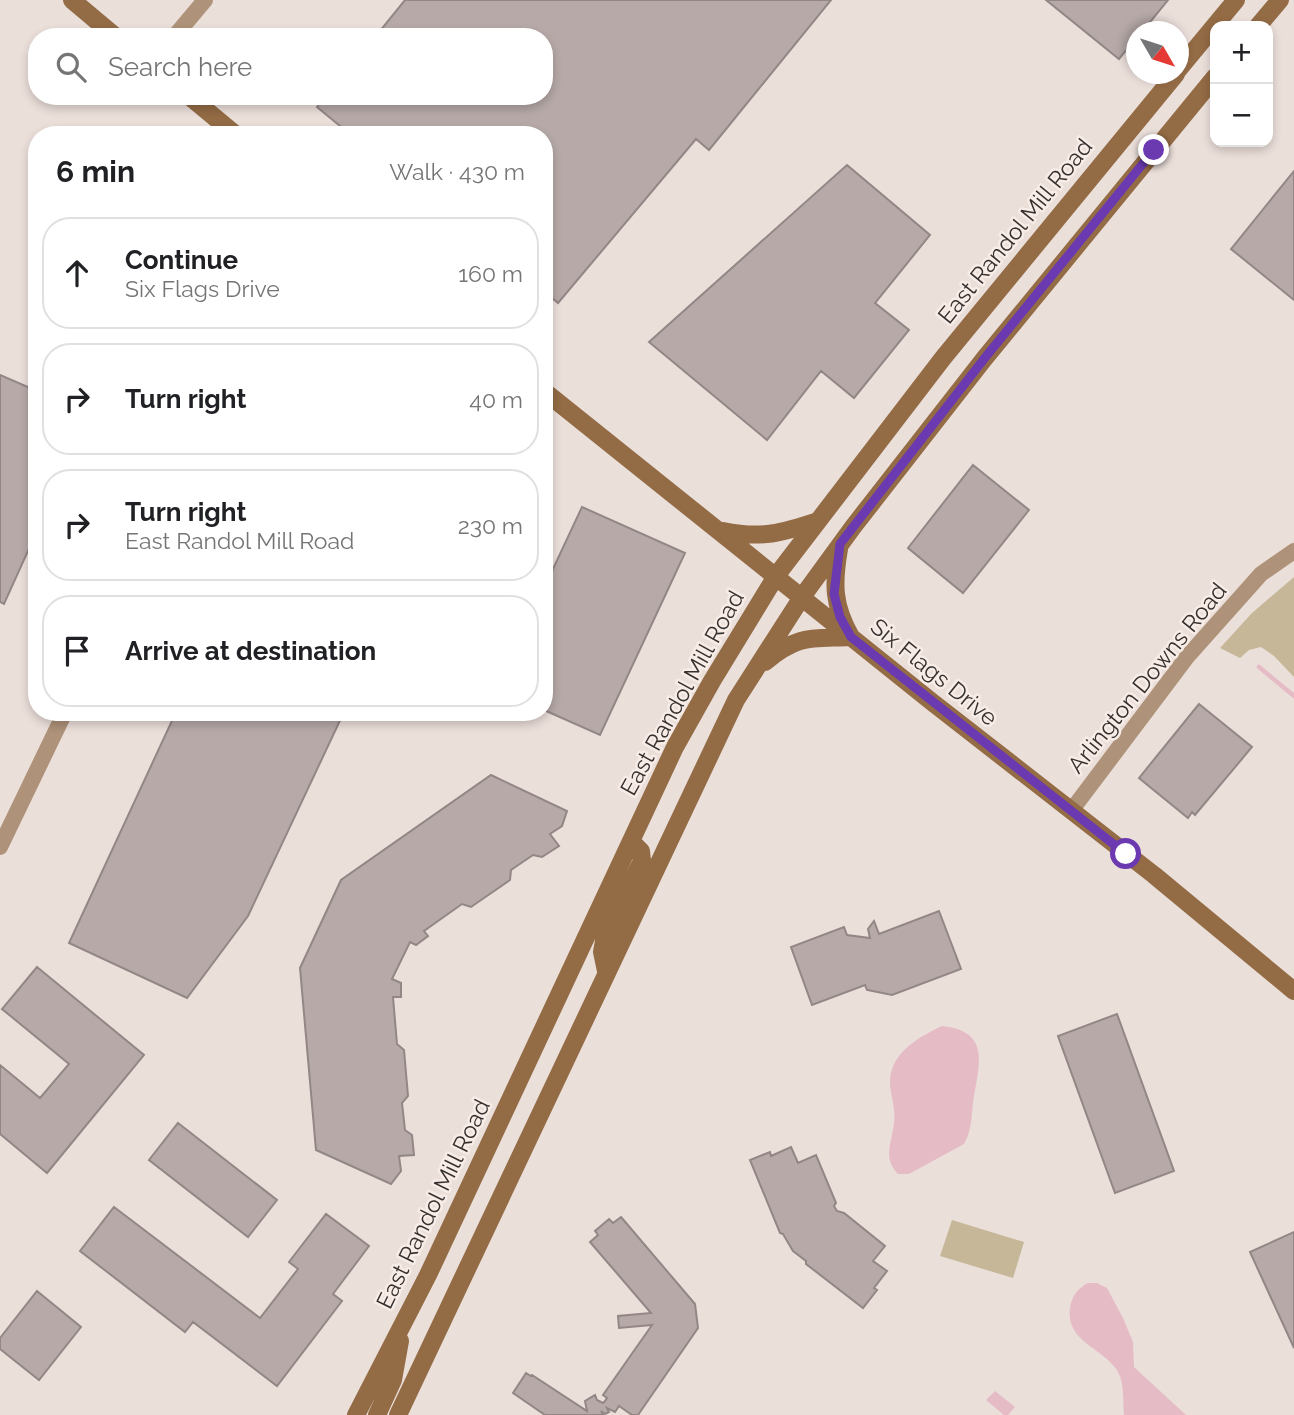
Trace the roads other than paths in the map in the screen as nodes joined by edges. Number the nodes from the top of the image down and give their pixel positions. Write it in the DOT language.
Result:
graph roads {
  1 [pos="72,0"];
  2 [pos="205,0"];
  3 [pos="1236,0"];
  4 [pos="1280,0"];
  5 [pos="1262,21"];
  6 [pos="105,28"];
  7 [pos="182,28"];
  8 [pos="1189,57"];
  9 [pos="1210,83"];
  10 [pos="1167,84"];
  11 [pos="200,105"];
  12 [pos="225,126"];
  13 [pos="553,398"];
  14 [pos="818,521"];
  15 [pos="719,531"];
  16 [pos="840,544"];
  17 [pos="1294,551"];
  18 [pos="776,576"];
  19 [pos="802,597"];
  20 [pos="851,637"];
  21 [pos="757,668"];
  22 [pos="61,721"];
  23 [pos="1071,811"];
  24 [pos="631,841"];
  25 [pos="0,847"];
  26 [pos="606,971"];
  27 [pos="1294,991"];
  28 [pos="400,1330"];
  29 [pos="356,1415"];
  30 [pos="377,1415"];
  31 [pos="398,1415"];
  1 -- 6 [label="main road"];
  2 -- 7 [label="street"];
  3 -- 8 [label="main road, East Randol Mill Road"];
  4 -- 5 [label="main road"];
  9 -- 16 [label="main road"];
  10 -- 14 [label="main road, East Randol Mill Road"];
  11 -- 12 [label="main road"];
  13 -- 15 [label="main road, Six Flags Drive"];
  14 -- 15 [label="main road"];
  14 -- 18 [label="main road, East Randol Mill Road"];
  15 -- 18 [label="main road, Six Flags Drive"];
  16 -- 19 [label="main road"];
  16 -- 20 [label="main road"];
  17 -- 23 [label="street, Arlington Downs Road"];
  18 -- 19 [label="main road, Six Flags Drive"];
  18 -- 24 [label="main road, East Randol Mill Road"];
  19 -- 20 [label="main road, Six Flags Drive"];
  19 -- 21 [label="main road"];
  20 -- 21 [label="main road"];
  20 -- 23 [label="main road, Six Flags Drive"];
  21 -- 26 [label="main road"];
  22 -- 25 [label="street"];
  23 -- 27 [label="main road, Six Flags Drive"];
  24 -- 26 [label="main road"];
  24 -- 28 [label="main road, East Randol Mill Road"];
  26 -- 31 [label="main road"];
  28 -- 29 [label="main road, East Randol Mill Road"];
  28 -- 30 [label="main road"];
}
